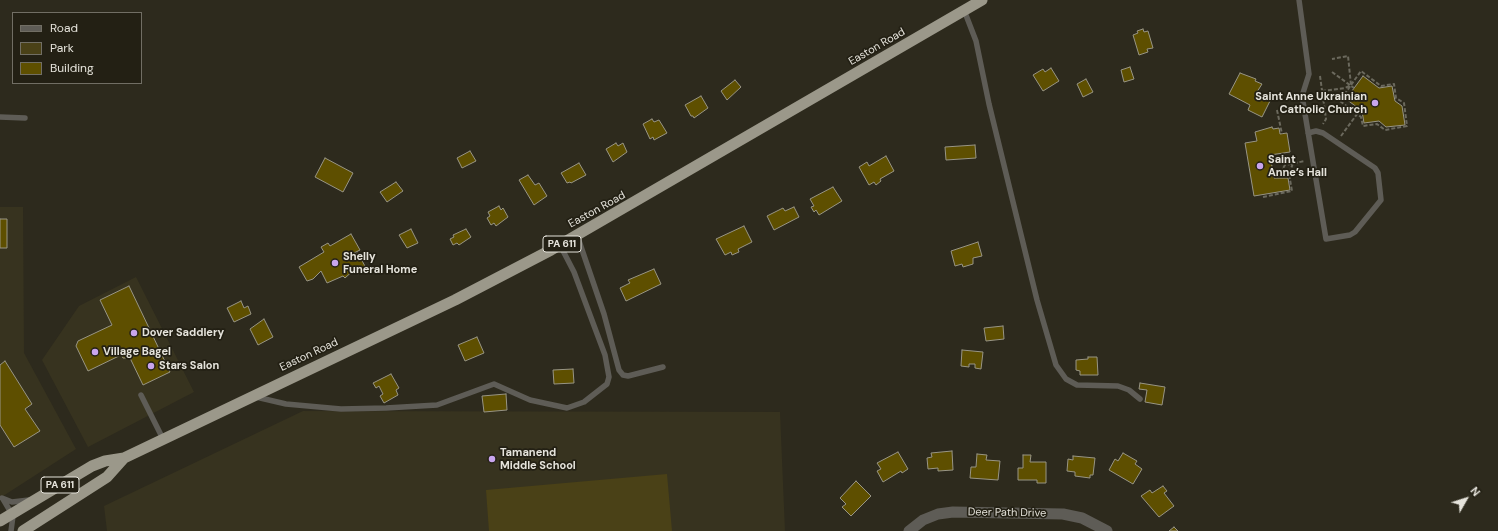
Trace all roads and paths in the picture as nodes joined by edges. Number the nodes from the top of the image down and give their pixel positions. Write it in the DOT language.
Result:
graph roads {
  1 [pos="982,0"];
  2 [pos="1299,0"];
  3 [pos="964,10"];
  4 [pos="1332,59"];
  5 [pos="1332,72"];
  6 [pos="1320,76"];
  7 [pos="1351,85"];
  8 [pos="1354,88"];
  9 [pos="1322,91"];
  10 [pos="1277,110"];
  11 [pos="1360,110"];
  12 [pos="1357,114"];
  13 [pos="0,117"];
  14 [pos="25,118"];
  15 [pos="1323,124"];
  16 [pos="1345,130"];
  17 [pos="1308,133"];
  18 [pos="1282,134"];
  19 [pos="1308,161"];
  20 [pos="1293,163"];
  21 [pos="1282,169"];
  22 [pos="1289,174"];
  23 [pos="1277,178"];
  24 [pos="1263,196"];
  25 [pos="578,236"];
  26 [pos="560,245"];
  27 [pos="664,367"];
  28 [pos="141,395"];
  29 [pos="253,396"];
  30 [pos="1140,399"];
  31 [pos="163,439"];
  32 [pos="124,458"];
  33 [pos="42,495"];
  34 [pos="1,497"];
  35 [pos="12,514"];
  36 [pos="0,521"];
  37 [pos="10,531"];
  38 [pos="23,531"];
  39 [pos="909,531"];
  40 [pos="1107,531"];
  1 -- 3 [label="highway, Easton Road / PA 611"];
  2 -- 17 [label="lane"];
  3 -- 25 [label="highway, Easton Road / PA 611"];
  3 -- 30 [label="lane"];
  4 -- 7 [label="path"];
  5 -- 7 [label="path"];
  6 -- 9 [label="path"];
  7 -- 8 [label="path"];
  7 -- 9 [label="path"];
  7 -- 12 [label="path"];
  7 -- 12 [label="path"];
  9 -- 15 [label="path"];
  10 -- 18 [label="path"];
  11 -- 12 [label="path"];
  12 -- 16 [label="path"];
  13 -- 14 [label="lane"];
  17 -- 17 [label="lane"];
  19 -- 20 [label="path"];
  20 -- 21 [label="path"];
  20 -- 22 [label="path"];
  21 -- 22 [label="path"];
  21 -- 23 [label="path"];
  22 -- 24 [label="path"];
  25 -- 26 [label="highway, Easton Road / PA 611"];
  25 -- 27 [label="lane"];
  26 -- 29 [label="highway, Easton Road / PA 611"];
  26 -- 29 [label="lane"];
  28 -- 31 [label="lane"];
  29 -- 31 [label="highway, Easton Road / PA 611"];
  31 -- 32 [label="highway, Easton Road / PA 611"];
  32 -- 33 [label="highway, Easton Road / PA 611"];
  32 -- 38 [label="highway, Easton Road / PA 611"];
  33 -- 34 [label="lane"];
  33 -- 35 [label="highway, Easton Road / PA 611"];
  34 -- 35 [label="lane"];
  35 -- 36 [label="highway, Easton Road / PA 611"];
  35 -- 37 [label="lane"];
  39 -- 40 [label="street, Deer Path Drive"];
}
